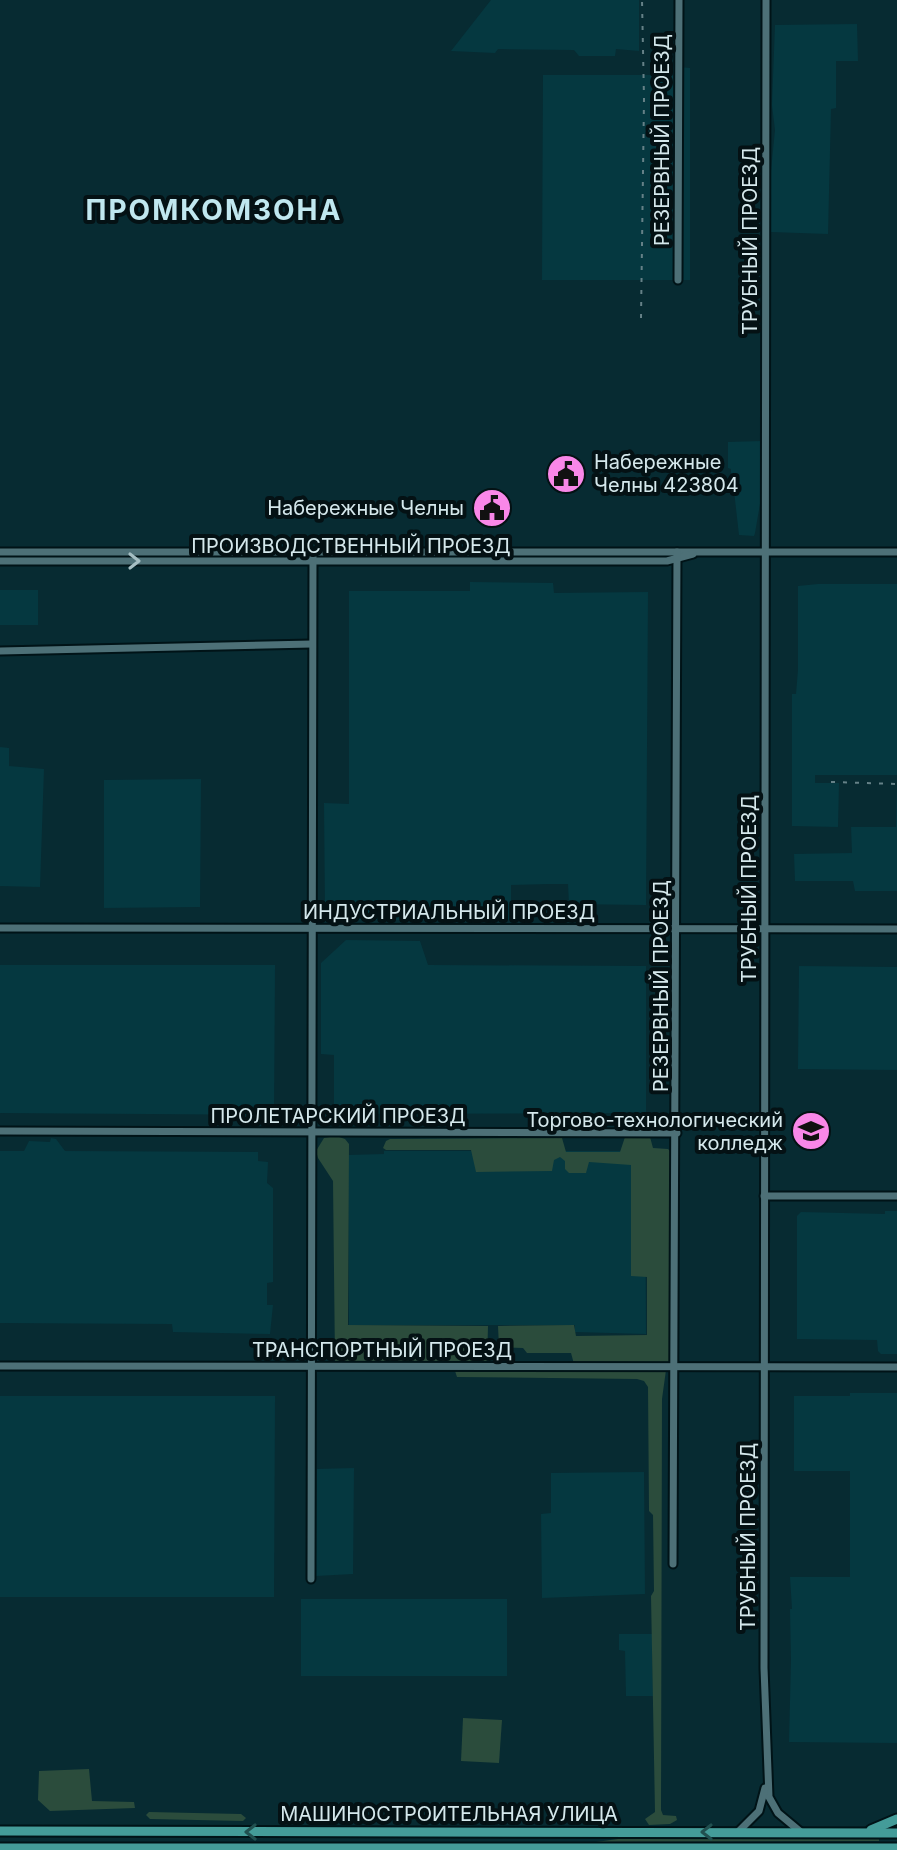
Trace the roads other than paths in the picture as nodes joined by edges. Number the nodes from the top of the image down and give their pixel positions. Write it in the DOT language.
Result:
graph roads {
  1 [pos="680,0"];
  2 [pos="766,0"];
  3 [pos="678,280"];
  4 [pos="0,552"];
  5 [pos="313,552"];
  6 [pos="557,552"];
  7 [pos="765,552"];
  8 [pos="897,552"];
  9 [pos="677,555"];
  10 [pos="0,561"];
  11 [pos="557,561"];
  12 [pos="312,562"];
  13 [pos="312,644"];
  14 [pos="0,651"];
  15 [pos="0,928"];
  16 [pos="311,928"];
  17 [pos="677,929"];
  18 [pos="765,929"];
  19 [pos="897,929"];
  20 [pos="0,1131"];
  21 [pos="311,1132"];
  22 [pos="677,1133"];
  23 [pos="764,1196"];
  24 [pos="897,1196"];
  25 [pos="0,1366"];
  26 [pos="312,1366"];
  27 [pos="675,1367"];
  28 [pos="764,1367"];
  29 [pos="897,1367"];
  30 [pos="673,1564"];
  31 [pos="311,1579"];
  32 [pos="767,1778"];
  33 [pos="897,1819"];
  34 [pos="0,1831"];
  35 [pos="162,1832"];
  36 [pos="209,1832"];
  37 [pos="525,1832"];
  38 [pos="573,1832"];
  39 [pos="738,1832"];
  40 [pos="802,1833"];
  41 [pos="862,1833"];
  42 [pos="893,1833"];
  43 [pos="0,1848"];
  44 [pos="161,1848"];
  45 [pos="212,1848"];
  46 [pos="526,1848"];
  47 [pos="573,1848"];
  48 [pos="893,1848"];
  49 [pos="252,1849"];
  50 [pos="387,1849"];
  51 [pos="721,1849"];
  1 -- 3 [label="street, РЕЗЕРВНЫЙ ПРОЕЗД"];
  2 -- 7 [label="street, ТРУБНЫЙ ПРОЕЗД"];
  4 -- 5 [label="street, ПРОИЗВОДСТВЕННЫЙ ПРОЕЗД"];
  5 -- 6 [label="street, ПРОИЗВОДСТВЕННЫЙ ПРОЕЗД"];
  5 -- 12 [label="street"];
  6 -- 9 [label="street, ПРОИЗВОДСТВЕННЫЙ ПРОЕЗД"];
  6 -- 11 [label="street"];
  7 -- 8 [label="street, ПРОИЗВОДСТВЕННЫЙ ПРОЕЗД"];
  7 -- 9 [label="street, ПРОИЗВОДСТВЕННЫЙ ПРОЕЗД"];
  7 -- 18 [label="street, ТРУБНЫЙ ПРОЕЗД"];
  9 -- 11 [label="street, ПРОИЗВОДСТВЕННЫЙ ПРОЕЗД"];
  9 -- 17 [label="street, РЕЗЕРВНЫЙ ПРОЕЗД"];
  10 -- 12 [label="street, ПРОИЗВОДСТВЕННЫЙ ПРОЕЗД, one-way"];
  11 -- 12 [label="street, ПРОИЗВОДСТВЕННЫЙ ПРОЕЗД"];
  12 -- 13 [label="street"];
  13 -- 14 [label="street"];
  13 -- 16 [label="street"];
  15 -- 16 [label="street, ИНДУСТРИАЛЬНЫЙ ПРОЕЗД"];
  16 -- 17 [label="street, ИНДУСТРИАЛЬНЫЙ ПРОЕЗД"];
  16 -- 21 [label="street"];
  17 -- 18 [label="street, ИНДУСТРИАЛЬНЫЙ ПРОЕЗД"];
  17 -- 22 [label="street, РЕЗЕРВНЫЙ ПРОЕЗД"];
  18 -- 19 [label="street, ИНДУСТРИАЛЬНЫЙ ПРОЕЗД"];
  18 -- 23 [label="street, ТРУБНЫЙ ПРОЕЗД"];
  20 -- 21 [label="street, ПРОЛЕТАРСКИЙ ПРОЕЗД"];
  21 -- 22 [label="street, ПРОЛЕТАРСКИЙ ПРОЕЗД"];
  21 -- 26 [label="street"];
  22 -- 27 [label="street, РЕЗЕРВНЫЙ ПРОЕЗД"];
  23 -- 24 [label="street"];
  23 -- 28 [label="street, ТРУБНЫЙ ПРОЕЗД"];
  25 -- 26 [label="street, ТРАНСПОРТНЫЙ ПРОЕЗД"];
  26 -- 27 [label="street, ТРАНСПОРТНЫЙ ПРОЕЗД"];
  26 -- 31 [label="street"];
  27 -- 28 [label="street, ТРАНСПОРТНЫЙ ПРОЕЗД"];
  27 -- 30 [label="street, РЕЗЕРВНЫЙ ПРОЕЗД"];
  28 -- 29 [label="street, ТРАНСПОРТНЫЙ ПРОЕЗД"];
  28 -- 32 [label="street, ТРУБНЫЙ ПРОЕЗД"];
  32 -- 39 [label="street"];
  32 -- 40 [label="street"];
  33 -- 41 [label="main road"];
  34 -- 35 [label="main road, МАШИНОСТРОИТЕЛЬНАЯ УЛИЦА"];
  35 -- 36 [label="main road, МАШИНОСТРОИТЕЛЬНАЯ УЛИЦА"];
  35 -- 44 [label="main road"];
  37 -- 36 [label="main road, МАШИНОСТРОИТЕЛЬНАЯ УЛИЦА, one-way"];
  36 -- 45 [label="main road"];
  37 -- 38 [label="main road, МАШИНОСТРОИТЕЛЬНАЯ УЛИЦА"];
  37 -- 46 [label="main road"];
  39 -- 38 [label="main road, МАШИНОСТРОИТЕЛЬНАЯ УЛИЦА, one-way"];
  38 -- 47 [label="main road"];
  39 -- 40 [label="main road, МАШИНОСТРОИТЕЛЬНАЯ УЛИЦА"];
  40 -- 41 [label="main road, МАШИНОСТРОИТЕЛЬНАЯ УЛИЦА"];
  41 -- 42 [label="main road, МАШИНОСТРОИТЕЛЬНАЯ УЛИЦА"];
  42 -- 48 [label="main road"];
  43 -- 44 [label="main road, МАШИНОСТРОИТЕЛЬНАЯ УЛИЦА"];
  44 -- 45 [label="main road, МАШИНОСТРОИТЕЛЬНАЯ УЛИЦА"];
  45 -- 49 [label="main road, МАШИНОСТРОИТЕЛЬНАЯ УЛИЦА"];
  46 -- 47 [label="main road, МАШИНОСТРОИТЕЛЬНАЯ УЛИЦА"];
  46 -- 50 [label="main road, МАШИНОСТРОИТЕЛЬНАЯ УЛИЦА"];
  47 -- 51 [label="main road, МАШИНОСТРОИТЕЛЬНАЯ УЛИЦА"];
  48 -- 51 [label="main road, МАШИНОСТРОИТЕЛЬНАЯ УЛИЦА"];
  49 -- 50 [label="main road, МАШИНОСТРОИТЕЛЬНАЯ УЛИЦА"];
}
